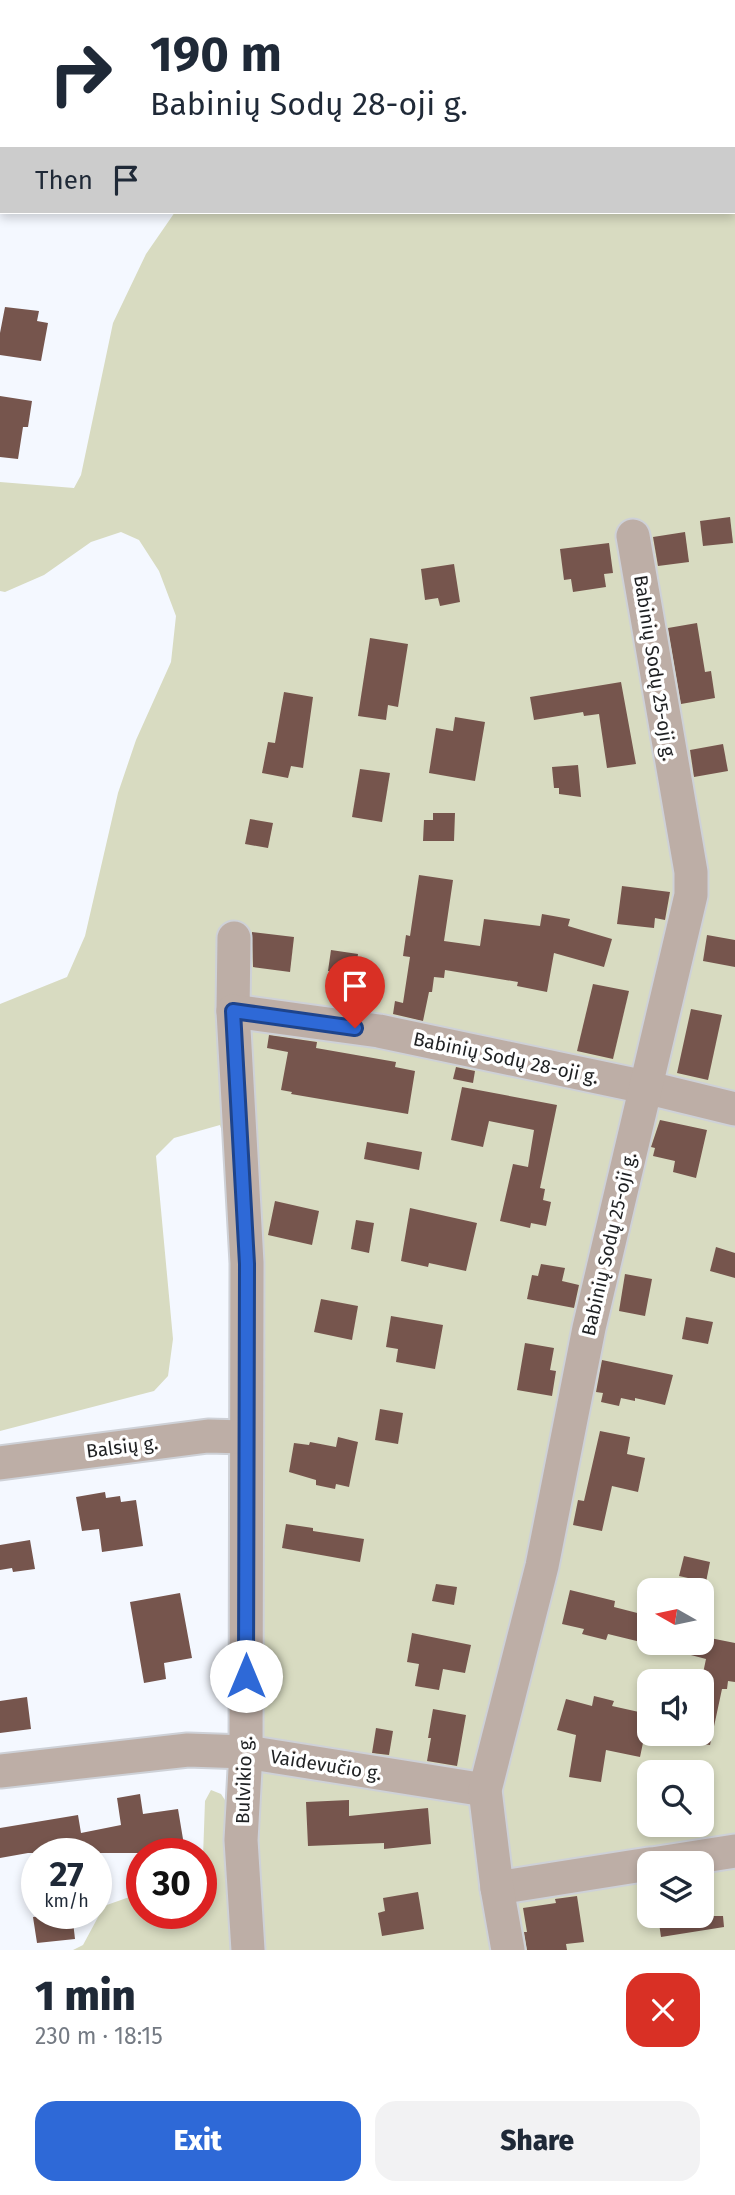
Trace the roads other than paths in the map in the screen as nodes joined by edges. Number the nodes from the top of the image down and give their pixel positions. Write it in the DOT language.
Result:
graph roads {
  1 [pos="633,536"];
  2 [pos="234,938"];
  3 [pos="233,1011"];
  4 [pos="645,1087"];
  5 [pos="735,1109"];
  6 [pos="245,1437"];
  7 [pos="0,1463"];
  8 [pos="246,1752"];
  9 [pos="0,1772"];
  10 [pos="485,1790"];
  11 [pos="735,1851"];
  12 [pos="714,1854"];
  13 [pos="637,1866"];
  14 [pos="497,1888"];
  15 [pos="248,1950"];
  16 [pos="508,1950"];
  1 -- 4 [label="street, Babinių Sodų 25-oji g."];
  2 -- 3 [label="street, Bulvikio g."];
  3 -- 4 [label="street, Babinių Sodų 28-oji g."];
  3 -- 6 [label="street, Bulvikio g."];
  4 -- 5 [label="street, Babinių Sodų 28-oji g."];
  4 -- 10 [label="street, Babinių Sodų 25-oji g."];
  6 -- 7 [label="street, Balsių g."];
  6 -- 8 [label="street, Bulvikio g."];
  8 -- 9 [label="street, Vaidevučio g."];
  8 -- 10 [label="street, Vaidevučio g."];
  8 -- 15 [label="street, Bulvikio g."];
  10 -- 14 [label="street, Babinių Sodų 25-oji g."];
  11 -- 12 [label="street"];
  13 -- 14 [label="street"];
  14 -- 16 [label="street, Babinių Sodų 25-oji g."];
}
